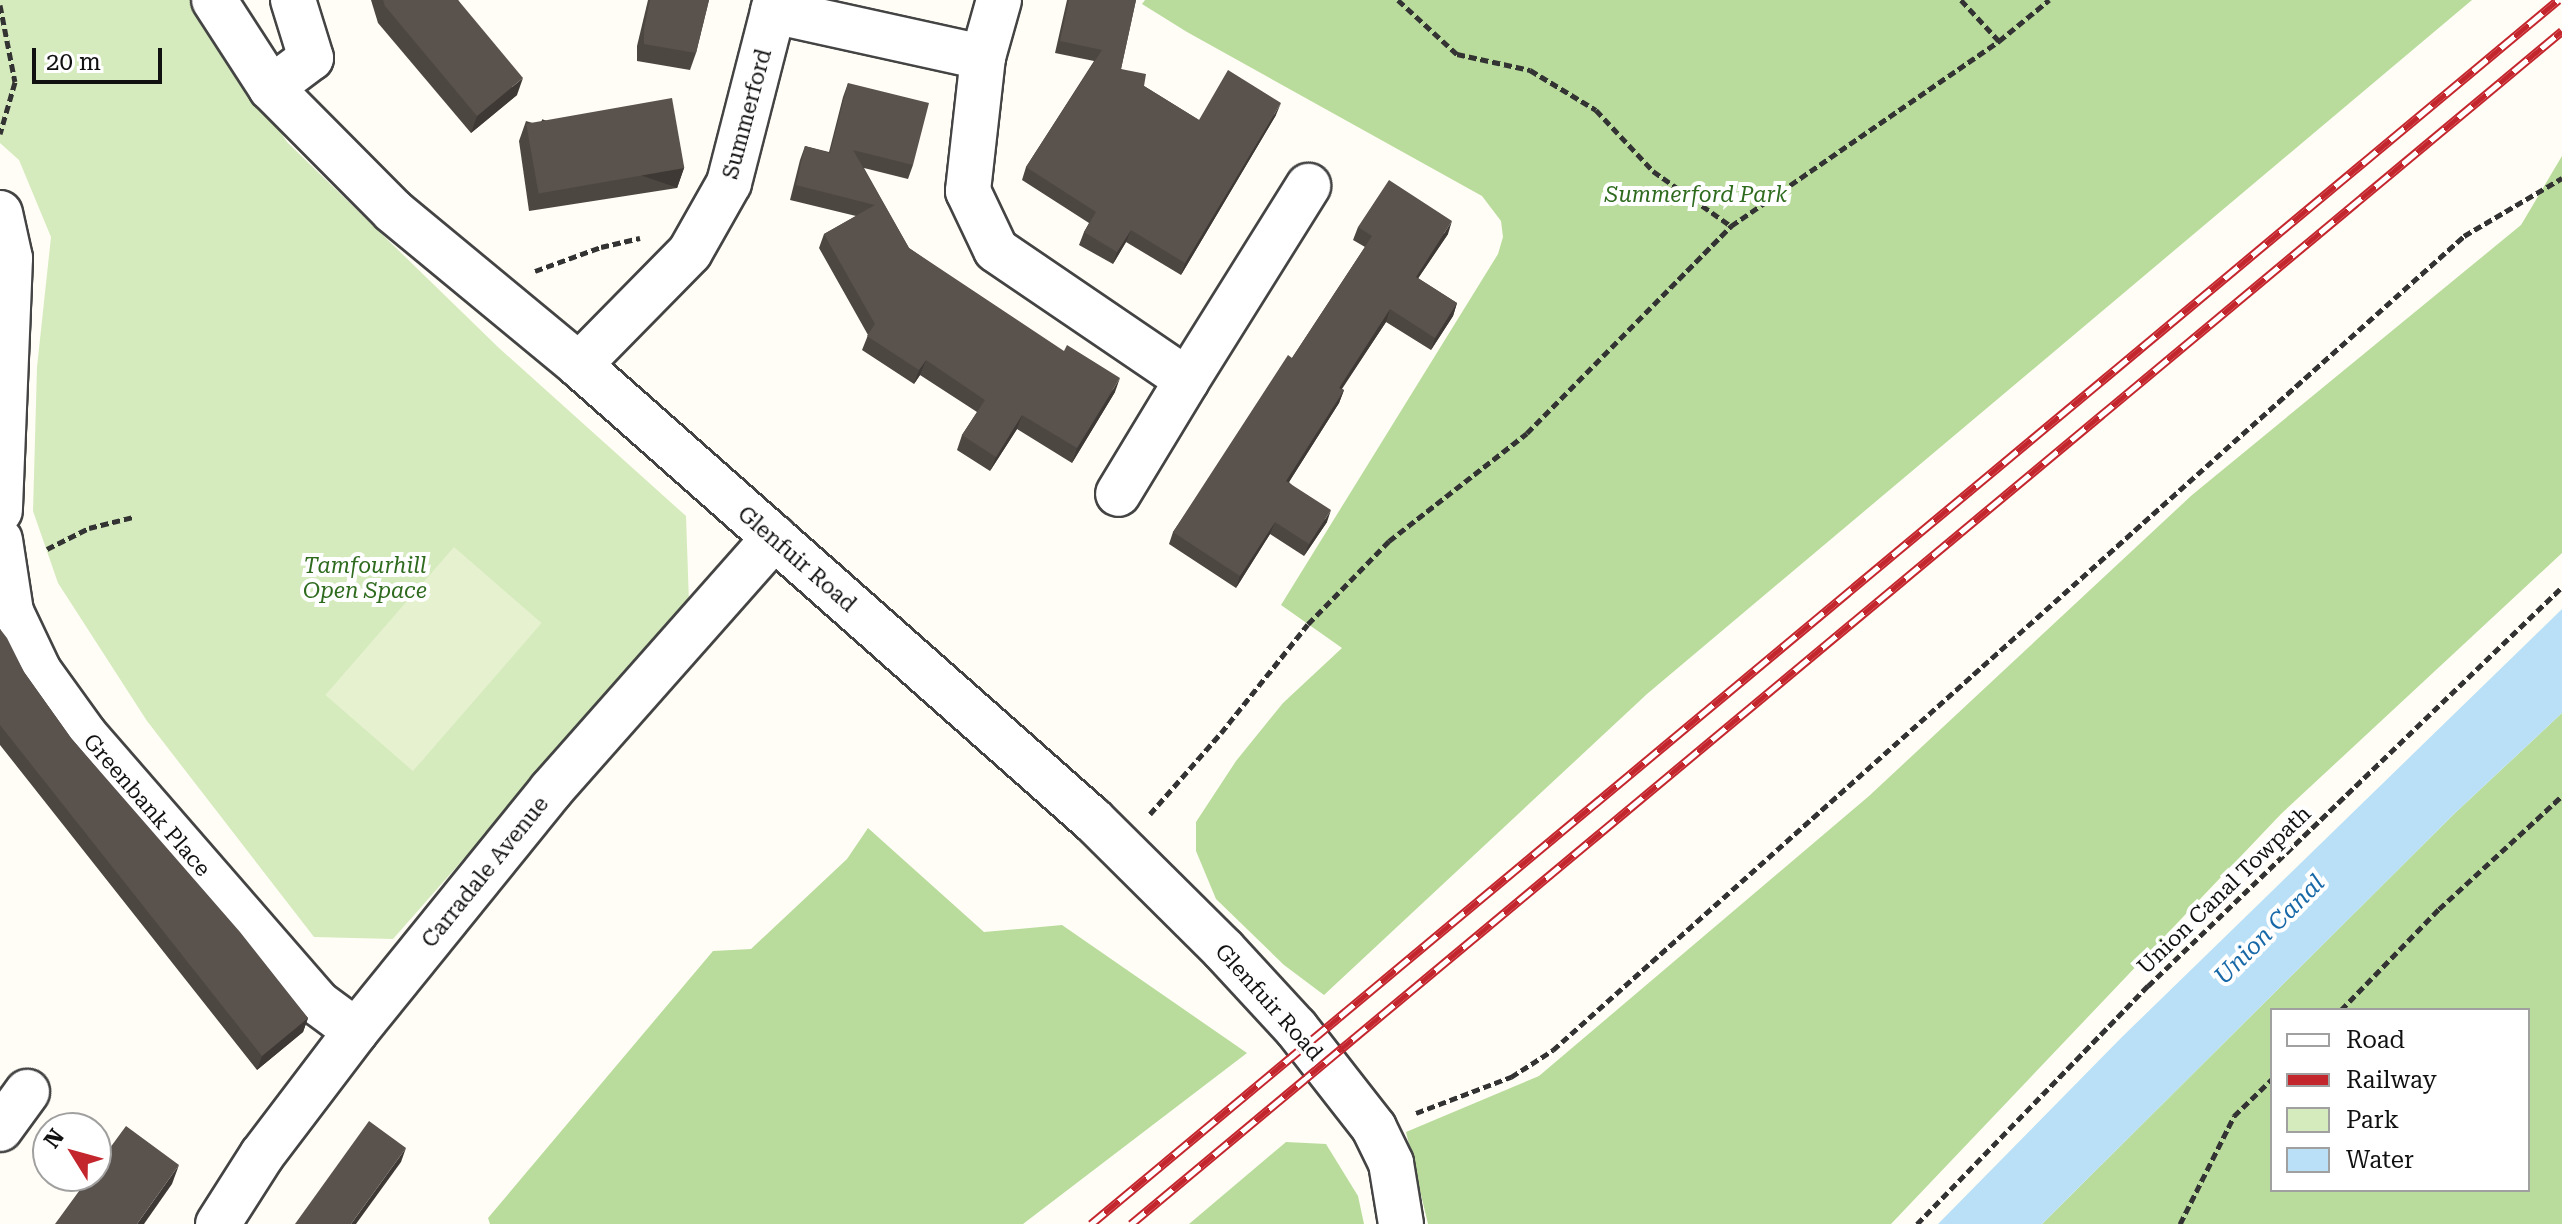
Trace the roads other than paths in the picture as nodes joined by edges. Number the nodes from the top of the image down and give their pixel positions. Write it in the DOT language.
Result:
graph roads {
  1 [pos="214,0"];
  2 [pos="293,0"];
  3 [pos="999,0"];
  4 [pos="775,6"];
  5 [pos="983,57"];
  6 [pos="271,88"];
  7 [pos="1308,186"];
  8 [pos="0,213"];
  9 [pos="579,365"];
  10 [pos="1187,380"];
  11 [pos="1118,494"];
  12 [pos="0,511"];
  13 [pos="774,538"];
  14 [pos="2,556"];
  15 [pos="356,1031"];
  16 [pos="27,1092"];
  17 [pos="0,1129"];
  18 [pos="218,1224"];
  19 [pos="1401,1224"];
  1 -- 6 [label="street, Glenfuir Road"];
  2 -- 6 [label="street"];
  3 -- 5 [label="street"];
  4 -- 5 [label="street"];
  4 -- 9 [label="street, Summerford"];
  5 -- 10 [label="street"];
  6 -- 9 [label="street, Glenfuir Road"];
  7 -- 10 [label="street"];
  8 -- 12 [label="street"];
  9 -- 13 [label="street, Glenfuir Road"];
  10 -- 11 [label="street"];
  13 -- 15 [label="street, Carradale Avenue"];
  13 -- 19 [label="street, Glenfuir Road"];
  14 -- 15 [label="street, Greenbank Place"];
  15 -- 18 [label="street, Carradale Avenue"];
  16 -- 17 [label="street"];
}
